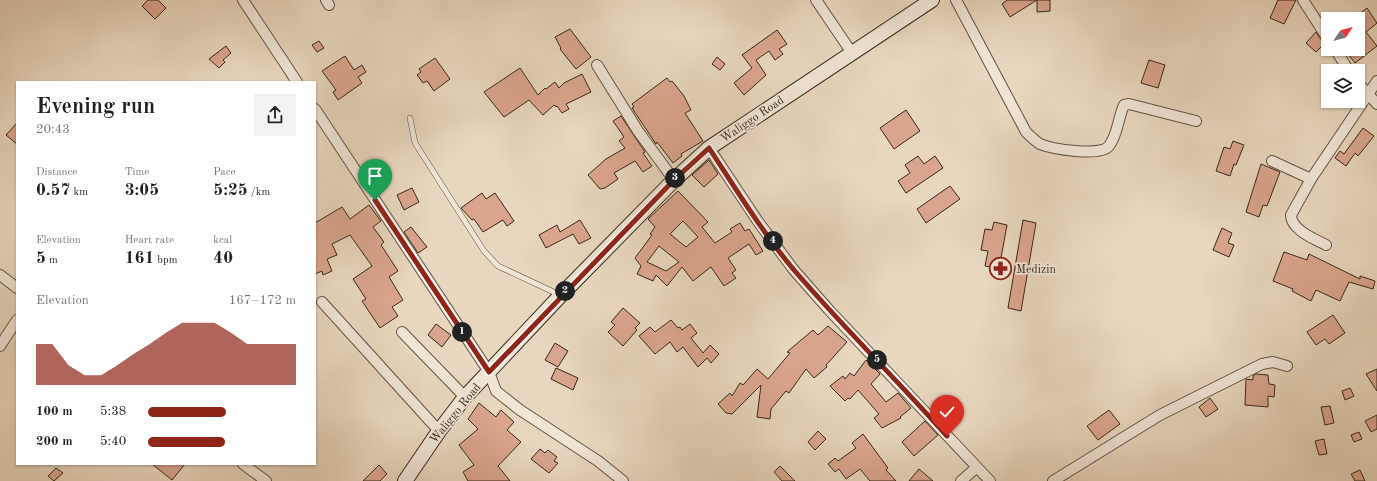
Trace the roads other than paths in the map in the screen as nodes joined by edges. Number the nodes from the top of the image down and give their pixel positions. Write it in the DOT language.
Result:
graph roads {
  1 [pos="243,0"];
  2 [pos="816,0"];
  3 [pos="932,0"];
  4 [pos="956,0"];
  5 [pos="1304,0"];
  6 [pos="1321,28"];
  7 [pos="852,53"];
  8 [pos="597,65"];
  9 [pos="296,81"];
  10 [pos="1377,81"];
  11 [pos="1365,91"];
  12 [pos="1368,94"];
  13 [pos="1377,104"];
  14 [pos="316,111"];
  15 [pos="410,118"];
  16 [pos="1196,121"];
  17 [pos="709,148"];
  18 [pos="1272,161"];
  19 [pos="1311,179"];
  20 [pos="674,180"];
  21 [pos="1326,245"];
  22 [pos="0,275"];
  23 [pos="16,287"];
  24 [pos="561,295"];
  25 [pos="322,302"];
  26 [pos="16,322"];
  27 [pos="402,332"];
  28 [pos="0,346"];
  29 [pos="1287,366"];
  30 [pos="489,372"];
  31 [pos="465,397"];
  32 [pos="439,431"];
  33 [pos="245,465"];
  34 [pos="976,468"];
  35 [pos="266,481"];
  36 [pos="404,481"];
  37 [pos="623,481"];
  38 [pos="961,481"];
  39 [pos="990,481"];
  40 [pos="1053,481"];
  1 -- 9 [label="street"];
  2 -- 7 [label="street"];
  3 -- 7 [label="street, Waliggo Road"];
  4 -- 16 [label="street"];
  5 -- 6 [label="street"];
  7 -- 17 [label="street, Waliggo Road"];
  8 -- 20 [label="street"];
  10 -- 12 [label="street"];
  11 -- 12 [label="street"];
  12 -- 13 [label="street"];
  12 -- 19 [label="street"];
  14 -- 30 [label="street"];
  15 -- 24 [label="lane"];
  17 -- 20 [label="street, Waliggo Road"];
  17 -- 34 [label="street"];
  18 -- 19 [label="street"];
  19 -- 21 [label="street"];
  20 -- 24 [label="street, Waliggo Road"];
  22 -- 23 [label="street"];
  24 -- 30 [label="street, Waliggo Road"];
  25 -- 32 [label="street"];
  26 -- 28 [label="street"];
  27 -- 31 [label="street"];
  29 -- 40 [label="street"];
  30 -- 31 [label="street, Waliggo Road"];
  30 -- 37 [label="street"];
  31 -- 32 [label="street, Waliggo Road"];
  32 -- 36 [label="street, Waliggo Road"];
  33 -- 35 [label="street"];
  34 -- 38 [label="street"];
  34 -- 39 [label="street"];
}
